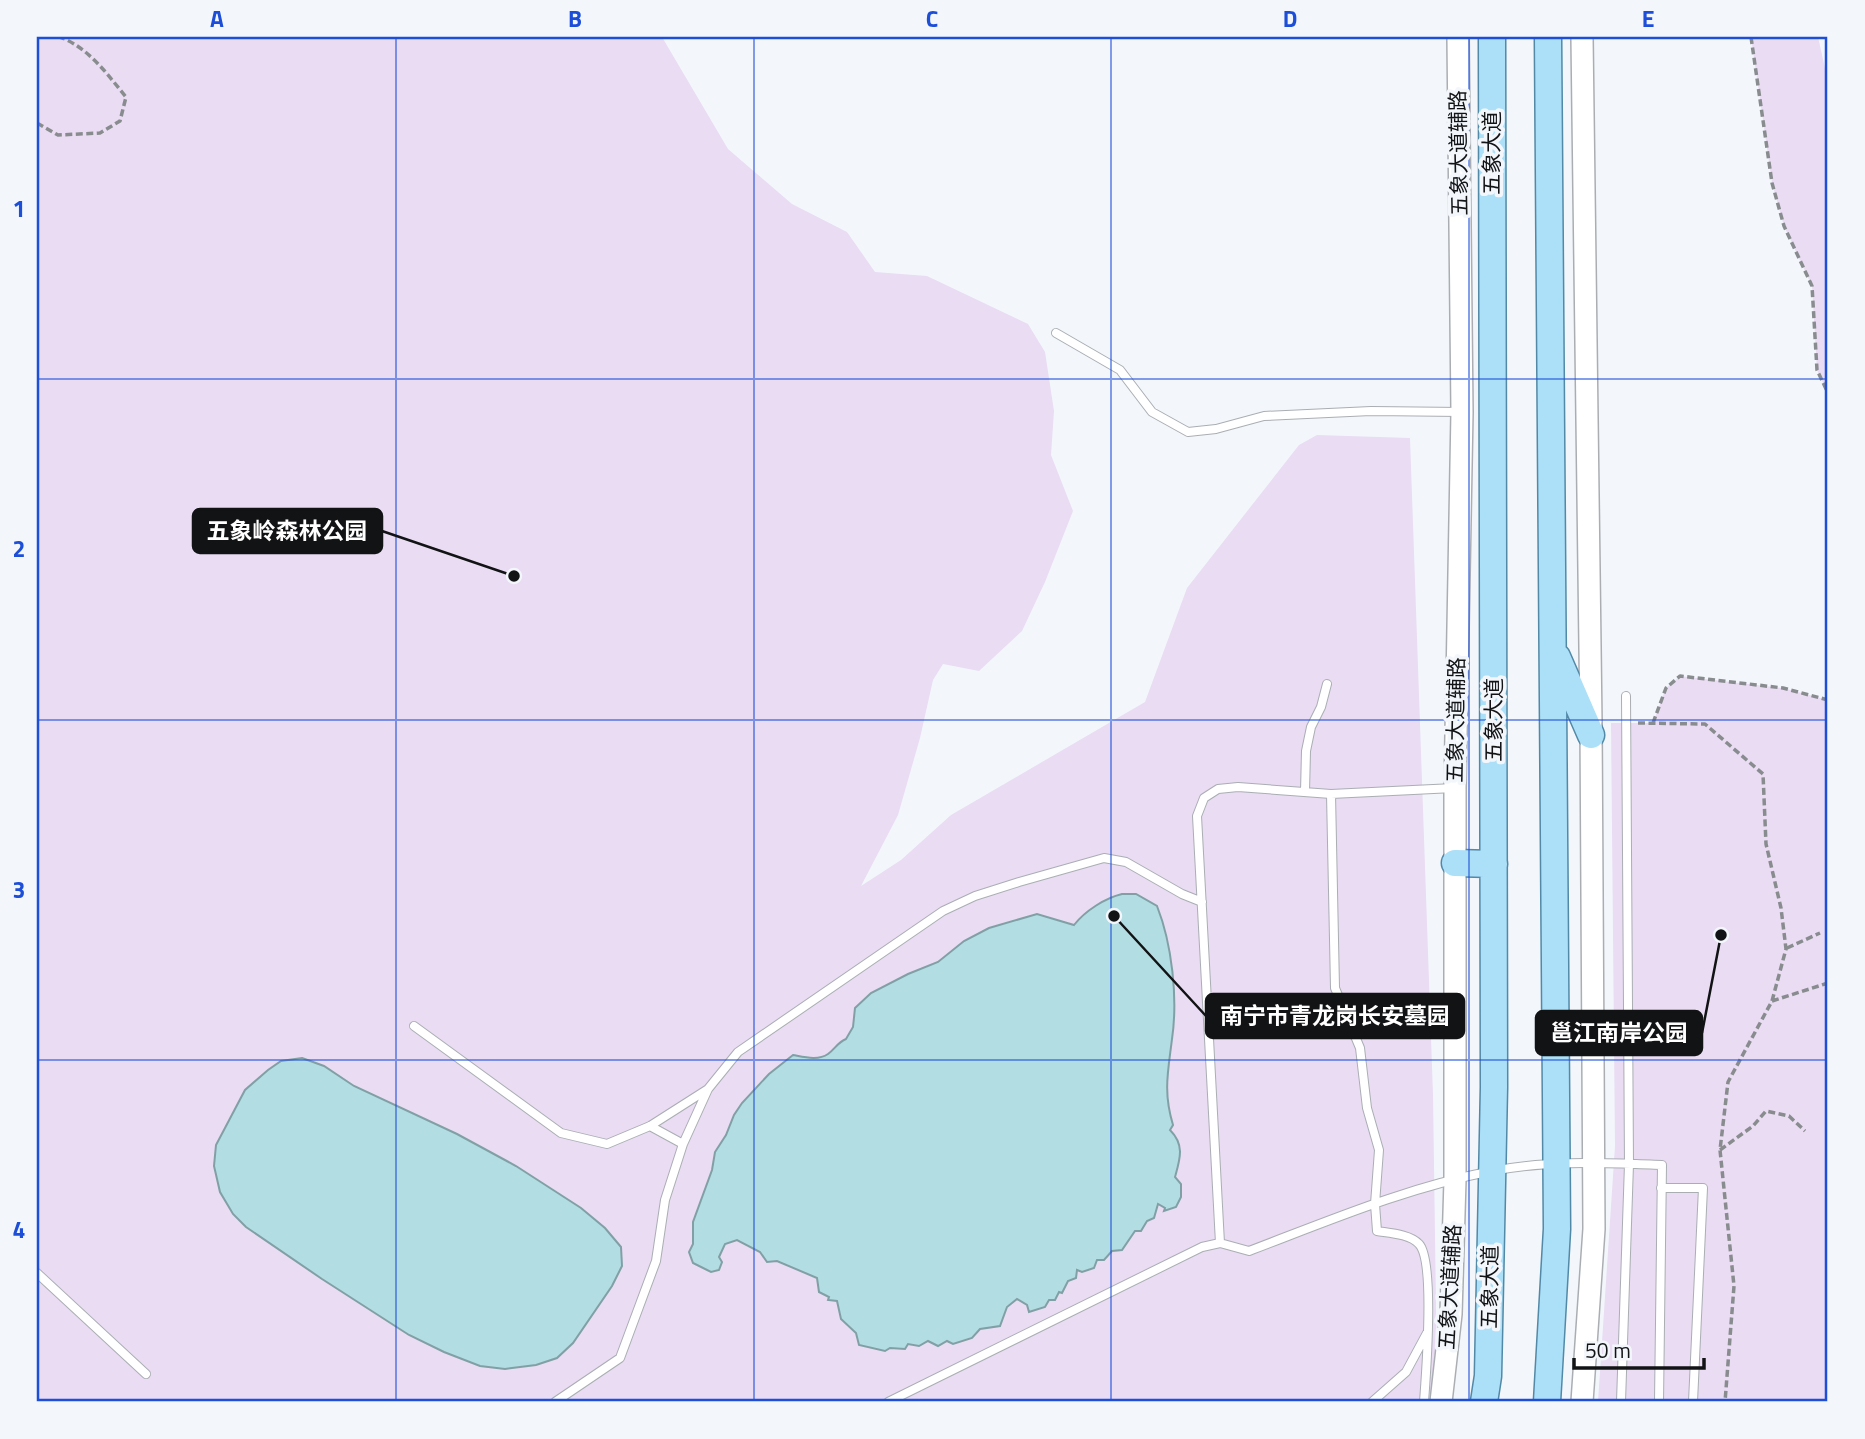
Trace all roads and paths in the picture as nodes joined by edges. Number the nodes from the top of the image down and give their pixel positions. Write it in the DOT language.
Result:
graph roads {
  1 [pos="60,37"];
  2 [pos="1458,37"];
  3 [pos="1492,37"];
  4 [pos="1548,37"];
  5 [pos="1582,37"];
  6 [pos="1751,37"];
  7 [pos="37,123"];
  8 [pos="1056,332"];
  9 [pos="1828,393"];
  10 [pos="1462,412"];
  11 [pos="1552,647"];
  12 [pos="1326,684"];
  13 [pos="1626,696"];
  14 [pos="1828,699"];
  15 [pos="1591,735"];
  16 [pos="1455,788"];
  17 [pos="1305,792"];
  18 [pos="1331,794"];
  19 [pos="1455,863"];
  20 [pos="1494,864"];
  21 [pos="1202,902"];
  22 [pos="1820,933"];
  23 [pos="1786,949"];
  24 [pos="1828,983"];
  25 [pos="1772,1001"];
  26 [pos="414,1026"];
  27 [pos="708,1088"];
  28 [pos="650,1126"];
  29 [pos="1805,1131"];
  30 [pos="683,1144"];
  31 [pos="1720,1150"];
  32 [pos="1594,1161"];
  33 [pos="1556,1164"];
  34 [pos="1629,1164"];
  35 [pos="1493,1171"];
  36 [pos="1455,1180"];
  37 [pos="1661,1188"];
  38 [pos="1375,1204"];
  39 [pos="1220,1243"];
  40 [pos="37,1273"];
  41 [pos="1428,1331"];
  42 [pos="146,1374"];
  43 [pos="555,1402"];
  44 [pos="888,1402"];
  45 [pos="1372,1402"];
  46 [pos="1424,1402"];
  47 [pos="1441,1402"];
  48 [pos="1484,1402"];
  49 [pos="1547,1402"];
  50 [pos="1582,1402"];
  51 [pos="1621,1402"];
  52 [pos="1659,1402"];
  53 [pos="1693,1402"];
  54 [pos="1725,1402"];
  1 -- 7 [label="path"];
  2 -- 10 [label="street, 五象大道辅路"];
  3 -- 20 [label="main road, 五象大道"];
  4 -- 11 [label="main road"];
  5 -- 15 [label="street"];
  6 -- 9 [label="path"];
  8 -- 10 [label="lane"];
  10 -- 16 [label="street, 五象大道辅路"];
  11 -- 15 [label="main road"];
  11 -- 33 [label="main road"];
  12 -- 17 [label="lane"];
  13 -- 34 [label="lane"];
  14 -- 23 [label="path"];
  15 -- 32 [label="street"];
  16 -- 18 [label="lane"];
  16 -- 19 [label="street, 五象大道辅路"];
  17 -- 18 [label="lane"];
  17 -- 21 [label="lane"];
  18 -- 38 [label="lane"];
  19 -- 20 [label="main road"];
  19 -- 36 [label="street, 五象大道辅路"];
  20 -- 35 [label="main road, 五象大道"];
  21 -- 27 [label="lane"];
  21 -- 39 [label="lane"];
  22 -- 23 [label="path"];
  23 -- 25 [label="path"];
  24 -- 25 [label="path"];
  25 -- 31 [label="path"];
  26 -- 28 [label="lane"];
  27 -- 28 [label="lane"];
  27 -- 30 [label="lane"];
  28 -- 30 [label="lane"];
  29 -- 31 [label="path"];
  30 -- 43 [label="lane"];
  31 -- 54 [label="path"];
  32 -- 33 [label="lane"];
  32 -- 34 [label="lane"];
  32 -- 50 [label="street"];
  33 -- 35 [label="lane"];
  33 -- 49 [label="main road"];
  34 -- 37 [label="lane"];
  34 -- 51 [label="lane"];
  35 -- 36 [label="lane"];
  35 -- 48 [label="main road, 五象大道"];
  36 -- 38 [label="lane"];
  36 -- 47 [label="street, 五象大道辅路"];
  37 -- 52 [label="lane"];
  37 -- 53 [label="lane"];
  38 -- 39 [label="lane"];
  38 -- 41 [label="lane"];
  39 -- 44 [label="lane"];
  40 -- 42 [label="lane"];
  41 -- 45 [label="lane"];
  41 -- 46 [label="lane"];
}
